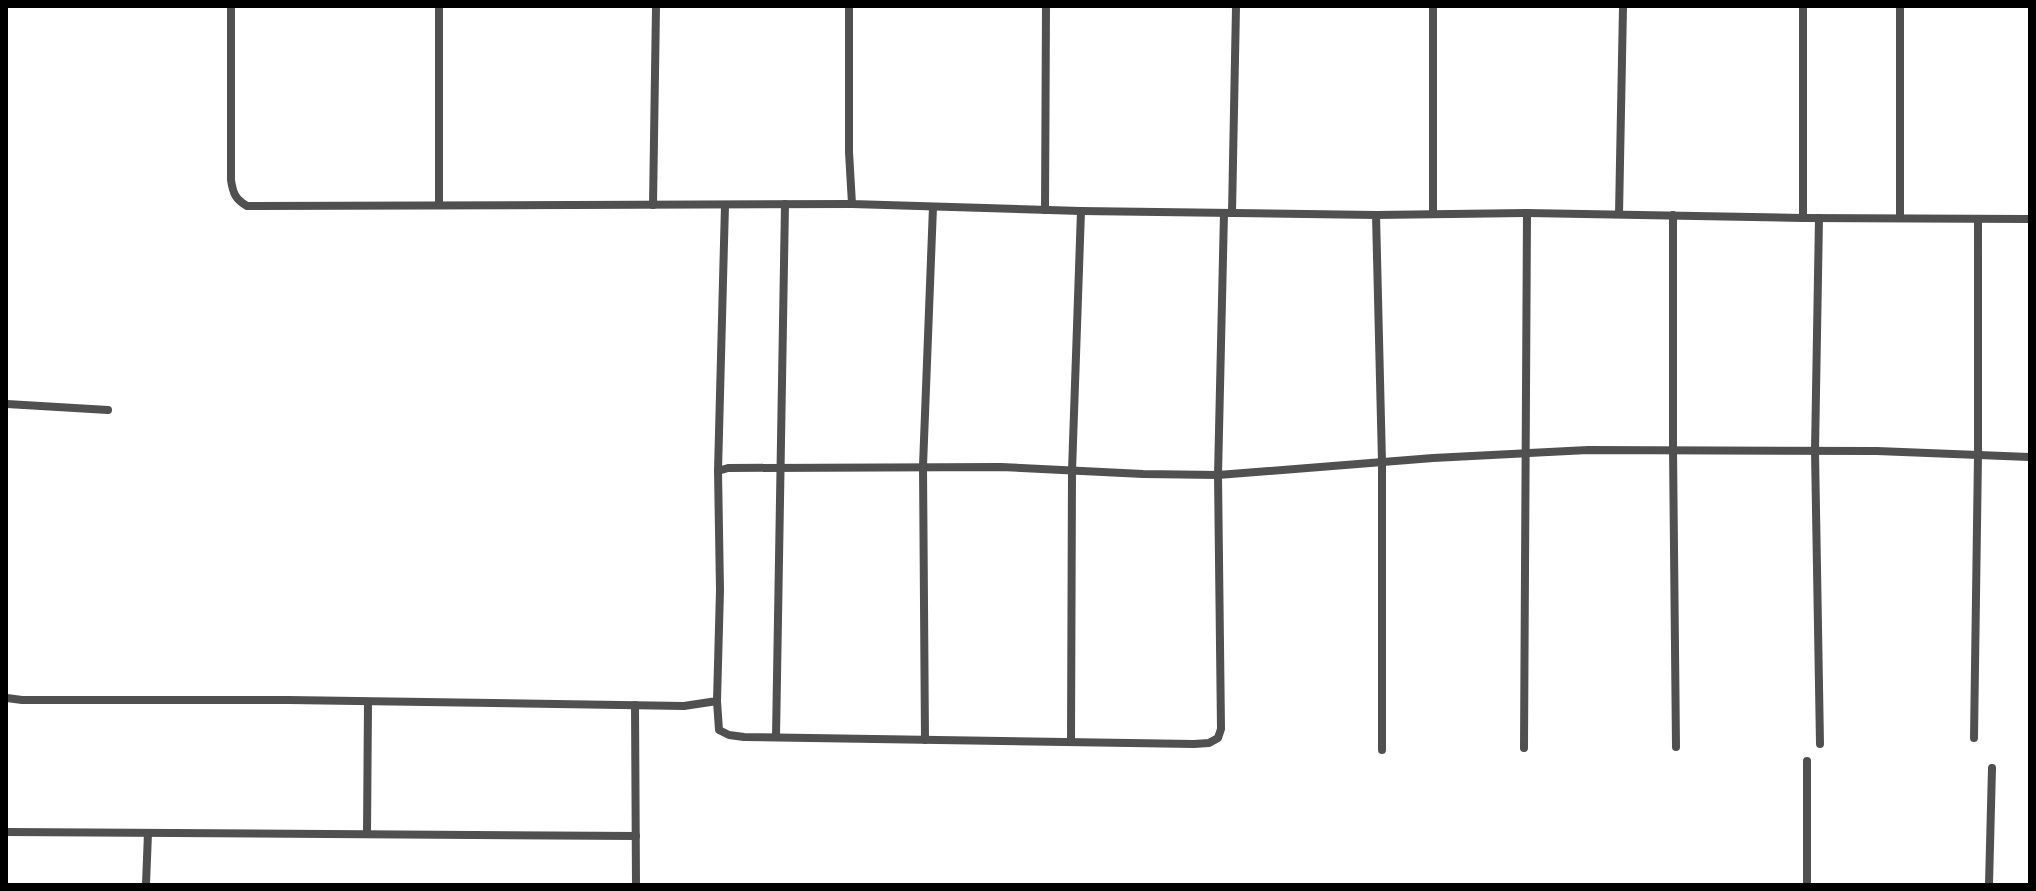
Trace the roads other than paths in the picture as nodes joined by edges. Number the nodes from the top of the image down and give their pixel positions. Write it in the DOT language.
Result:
graph roads {
  1 [pos="232,7"];
  2 [pos="439,7"];
  3 [pos="656,7"];
  4 [pos="849,7"];
  5 [pos="1046,7"];
  6 [pos="1236,7"];
  7 [pos="1432,7"];
  8 [pos="1624,7"];
  9 [pos="1802,7"];
  10 [pos="1900,7"];
  11 [pos="785,204"];
  12 [pos="852,204"];
  13 [pos="439,205"];
  14 [pos="653,205"];
  15 [pos="726,205"];
  16 [pos="933,207"];
  17 [pos="1045,210"];
  18 [pos="1081,211"];
  19 [pos="1224,213"];
  20 [pos="1232,213"];
  21 [pos="1527,213"];
  22 [pos="1433,214"];
  23 [pos="1619,214"];
  24 [pos="1376,215"];
  25 [pos="1673,215"];
  26 [pos="1802,218"];
  27 [pos="1819,218"];
  28 [pos="1900,218"];
  29 [pos="1978,219"];
  30 [pos="2029,219"];
  31 [pos="7,404"];
  32 [pos="108,410"];
  33 [pos="1673,449"];
  34 [pos="1815,451"];
  35 [pos="1526,452"];
  36 [pos="1978,455"];
  37 [pos="2029,457"];
  38 [pos="1382,462"];
  39 [pos="923,466"];
  40 [pos="779,467"];
  41 [pos="718,471"];
  42 [pos="1072,471"];
  43 [pos="1218,475"];
  44 [pos="7,698"];
  45 [pos="717,701"];
  46 [pos="368,702"];
  47 [pos="635,705"];
  48 [pos="776,737"];
  49 [pos="1974,738"];
  50 [pos="925,740"];
  51 [pos="1071,742"];
  52 [pos="1820,744"];
  53 [pos="1676,747"];
  54 [pos="1524,748"];
  55 [pos="1382,750"];
  56 [pos="1807,761"];
  57 [pos="1992,768"];
  58 [pos="7,832"];
  59 [pos="148,833"];
  60 [pos="367,834"];
  61 [pos="636,836"];
  62 [pos="146,884"];
  63 [pos="636,884"];
  64 [pos="1807,884"];
  65 [pos="1989,884"];
  1 -- 13 [label="street"];
  2 -- 13 [label="street"];
  3 -- 14 [label="street"];
  4 -- 12 [label="street"];
  5 -- 17 [label="street"];
  6 -- 20 [label="street"];
  7 -- 22 [label="street"];
  8 -- 23 [label="street"];
  9 -- 26 [label="street"];
  10 -- 28 [label="street"];
  11 -- 12 [label="street"];
  11 -- 15 [label="street"];
  11 -- 40 [label="street"];
  12 -- 16 [label="street"];
  13 -- 14 [label="street"];
  14 -- 15 [label="street"];
  15 -- 41 [label="street"];
  16 -- 17 [label="street"];
  16 -- 39 [label="street"];
  17 -- 18 [label="street"];
  18 -- 19 [label="street"];
  18 -- 42 [label="street"];
  19 -- 20 [label="street"];
  19 -- 43 [label="street"];
  20 -- 24 [label="street"];
  21 -- 22 [label="street"];
  21 -- 23 [label="street"];
  21 -- 35 [label="street"];
  22 -- 24 [label="street"];
  23 -- 25 [label="street"];
  24 -- 38 [label="street"];
  25 -- 26 [label="street"];
  25 -- 33 [label="street"];
  26 -- 27 [label="street"];
  27 -- 28 [label="street"];
  27 -- 34 [label="street"];
  28 -- 29 [label="street"];
  29 -- 30 [label="street"];
  29 -- 36 [label="street"];
  31 -- 32 [label="street"];
  33 -- 34 [label="street"];
  33 -- 35 [label="street"];
  33 -- 53 [label="street"];
  34 -- 36 [label="street"];
  34 -- 52 [label="street"];
  35 -- 38 [label="street"];
  35 -- 54 [label="street"];
  36 -- 37 [label="street"];
  36 -- 49 [label="street"];
  38 -- 43 [label="street"];
  38 -- 55 [label="street"];
  39 -- 40 [label="street"];
  39 -- 42 [label="street"];
  39 -- 50 [label="street"];
  40 -- 41 [label="street"];
  40 -- 48 [label="street"];
  41 -- 45 [label="street"];
  42 -- 43 [label="street"];
  42 -- 51 [label="street"];
  43 -- 51 [label="street"];
  44 -- 46 [label="street"];
  45 -- 47 [label="street"];
  45 -- 48 [label="street"];
  46 -- 47 [label="street"];
  46 -- 60 [label="street"];
  47 -- 61 [label="street"];
  48 -- 50 [label="street"];
  50 -- 51 [label="street"];
  56 -- 64 [label="street"];
  57 -- 65 [label="street"];
  58 -- 59 [label="street"];
  59 -- 60 [label="street"];
  59 -- 62 [label="street"];
  60 -- 61 [label="street"];
  61 -- 63 [label="street"];
}
